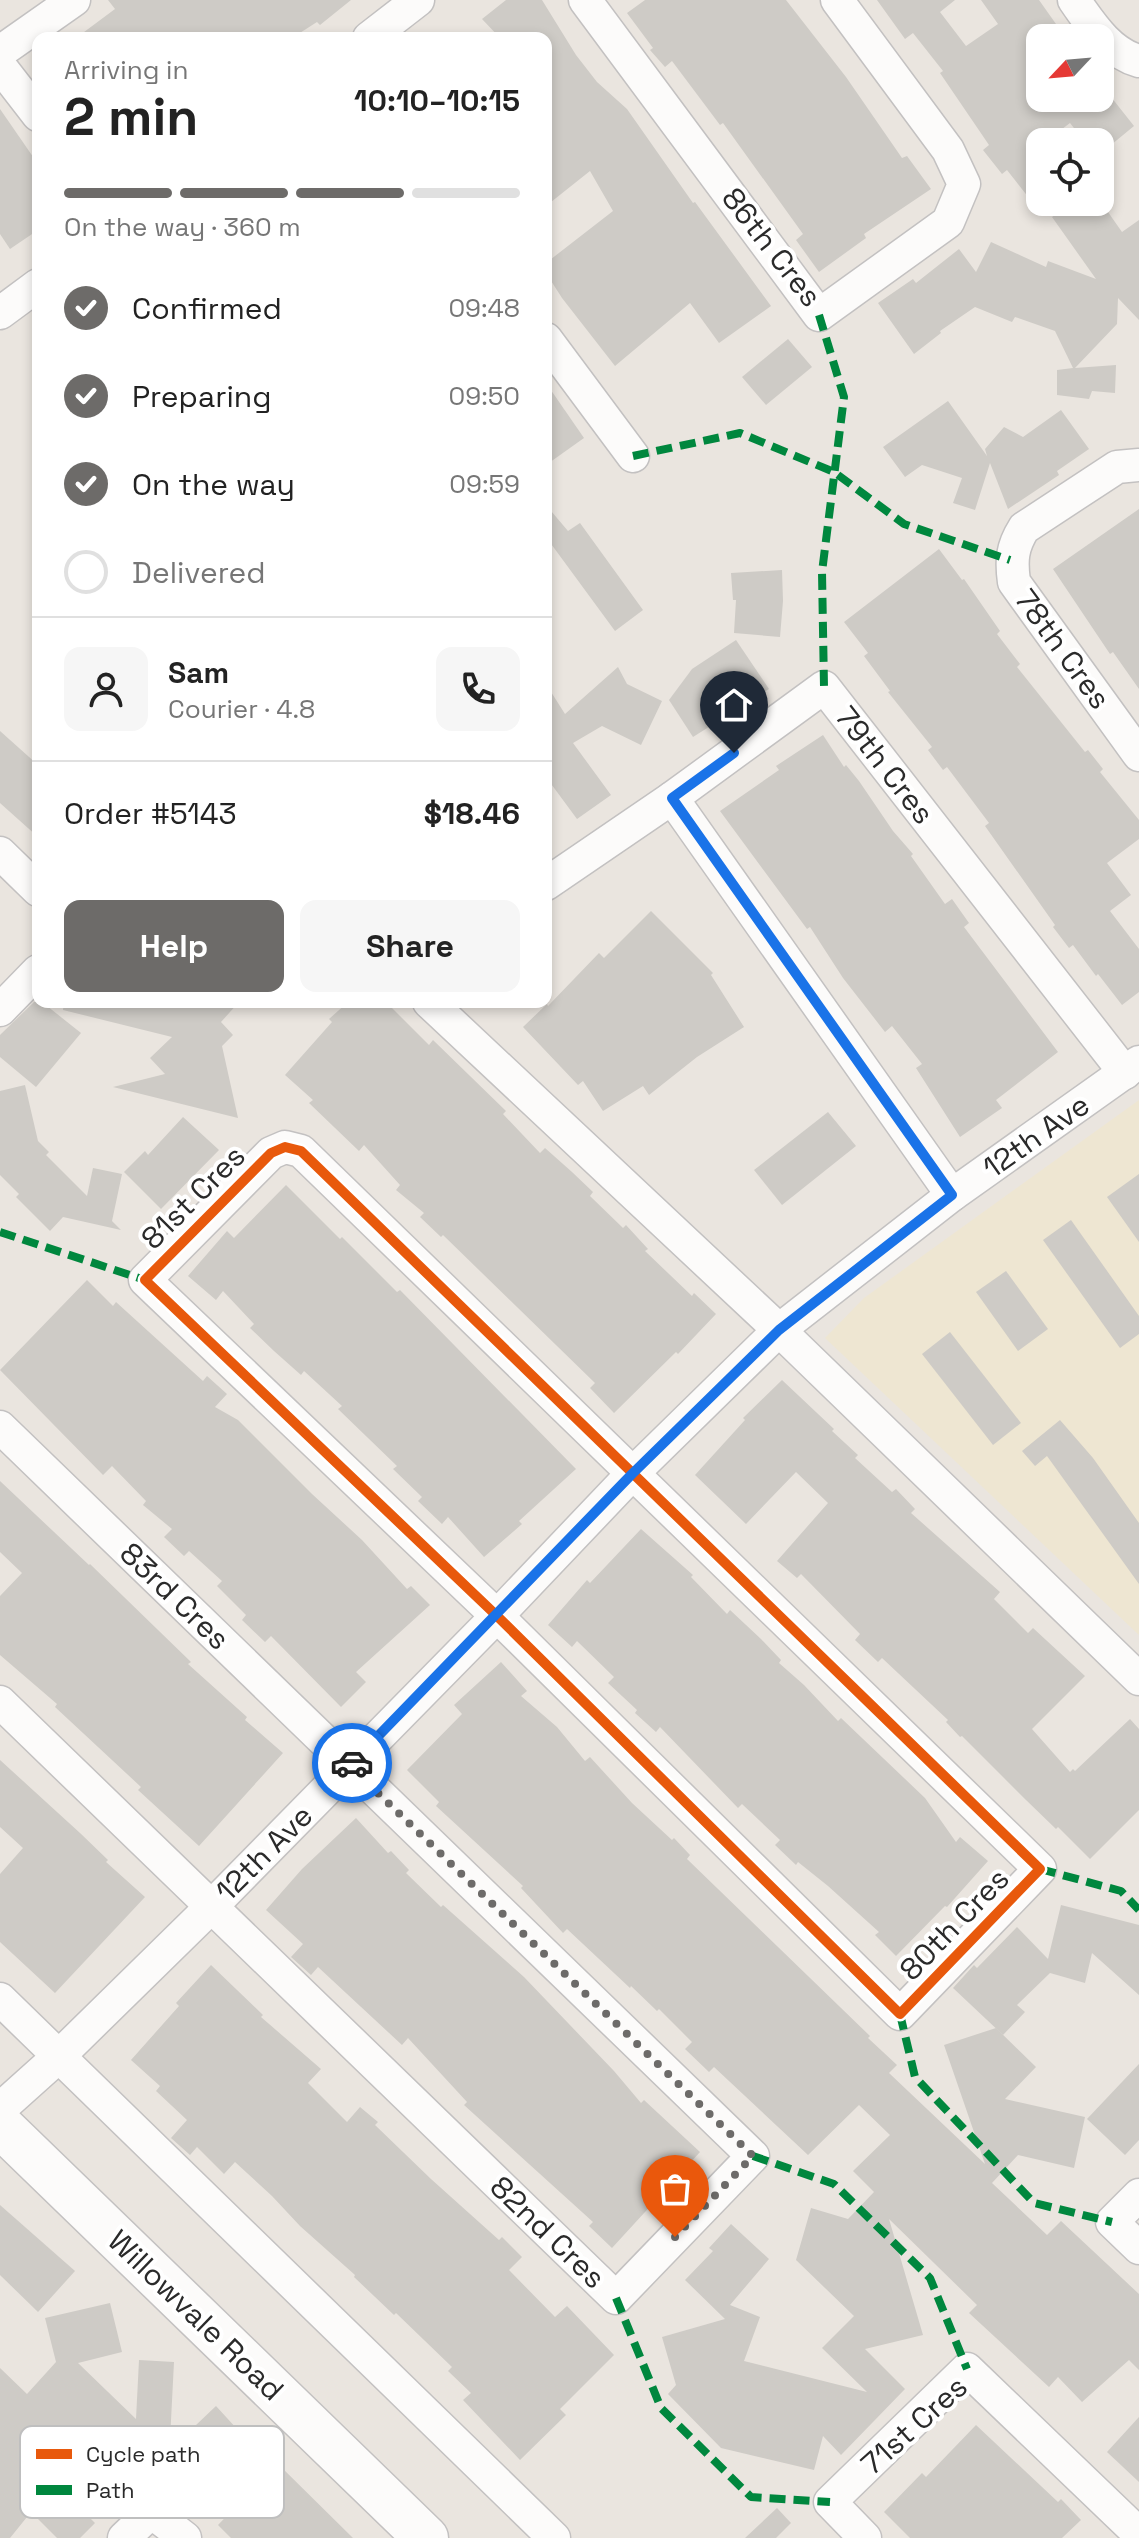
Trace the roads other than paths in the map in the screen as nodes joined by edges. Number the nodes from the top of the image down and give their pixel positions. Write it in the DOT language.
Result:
graph roads {
  1 [pos="74,0"];
  2 [pos="418,0"];
  3 [pos="585,0"];
  4 [pos="837,0"];
  5 [pos="1074,0"];
  6 [pos="377,32"];
  7 [pos="0,52"];
  8 [pos="1139,61"];
  9 [pos="0,66"];
  10 [pos="32,107"];
  11 [pos="32,289"];
  12 [pos="0,313"];
  13 [pos="552,347"];
  14 [pos="633,456"];
  15 [pos="1139,465"];
  16 [pos="1139,755"];
  17 [pos="672,798"];
  18 [pos="0,853"];
  19 [pos="552,880"];
  20 [pos="32,884"];
  21 [pos="32,977"];
  22 [pos="435,1008"];
  23 [pos="0,1010"];
  24 [pos="1132,1067"];
  25 [pos="952,1195"];
  26 [pos="779,1330"];
  27 [pos="0,1427"];
  28 [pos="632,1474"];
  29 [pos="497,1616"];
  30 [pos="1139,1679"];
  31 [pos="0,1702"];
  32 [pos="350,1766"];
  33 [pos="211,1907"];
  34 [pos="0,1999"];
  35 [pos="58,2057"];
  36 [pos="0,2109"];
  37 [pos="0,2125"];
  38 [pos="1139,2195"];
  39 [pos="1139,2248"];
  40 [pos="145,2518"];
  41 [pos="159,2518"];
  42 [pos="1139,2534"];
  43 [pos="124,2538"];
  44 [pos="185,2538"];
  45 [pos="426,2538"];
  46 [pos="554,2538"];
  47 [pos="865,2538"];
  1 -- 7 [label="street"];
  2 -- 6 [label="street"];
  3 -- 4 [label="street, 86th Cres"];
  5 -- 8 [label="street"];
  9 -- 10 [label="street"];
  11 -- 12 [label="street"];
  13 -- 14 [label="street"];
  15 -- 16 [label="street, 78th Cres"];
  17 -- 19 [label="street"];
  17 -- 24 [label="street, 79th Cres"];
  17 -- 25 [label="street"];
  18 -- 20 [label="street"];
  21 -- 23 [label="street"];
  22 -- 26 [label="street"];
  24 -- 25 [label="street, 12th Ave"];
  25 -- 26 [label="street, 12th Ave"];
  26 -- 28 [label="street, 12th Ave"];
  26 -- 30 [label="street"];
  27 -- 32 [label="street, 83rd Cres"];
  28 -- 29 [label="street, 12th Ave"];
  28 -- 29 [label="street, 81st Cres"];
  28 -- 29 [label="street, 80th Cres"];
  29 -- 32 [label="street, 12th Ave"];
  31 -- 33 [label="street"];
  32 -- 33 [label="street, 12th Ave"];
  32 -- 33 [label="street, 82nd Cres"];
  33 -- 35 [label="street, 12th Ave"];
  34 -- 35 [label="street"];
  35 -- 36 [label="street, 12th Ave"];
  35 -- 46 [label="street"];
  37 -- 45 [label="street, Willowvale Road"];
  38 -- 39 [label="street"];
  40 -- 43 [label="street"];
  41 -- 44 [label="street"];
  42 -- 47 [label="street, 71st Cres"];
}
